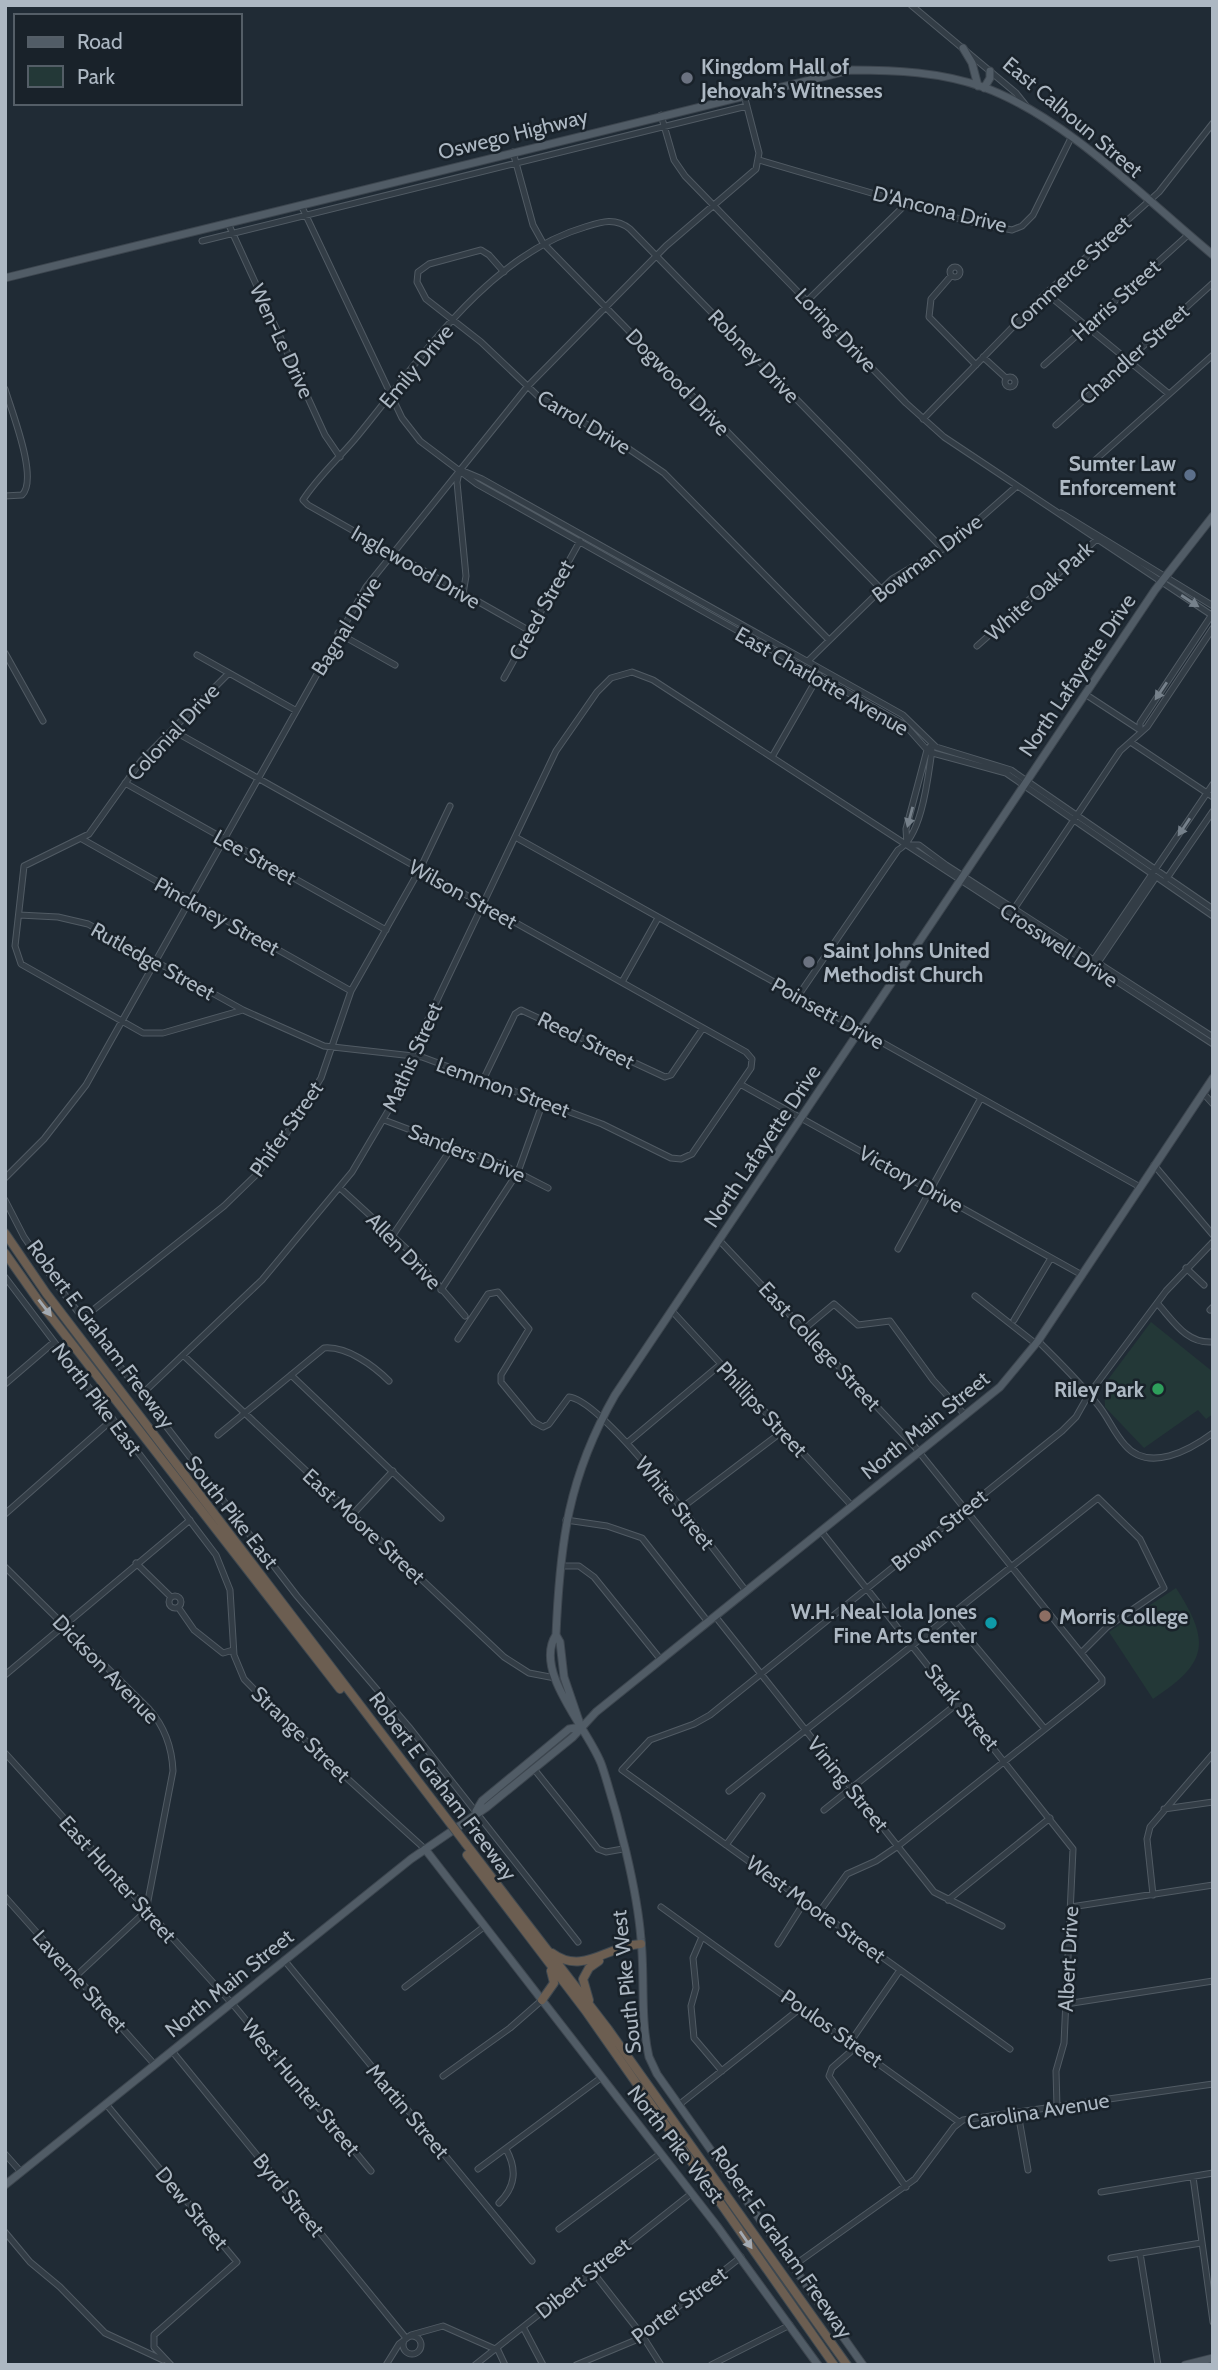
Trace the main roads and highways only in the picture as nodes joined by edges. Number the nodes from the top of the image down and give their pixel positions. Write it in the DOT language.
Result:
graph roads {
  1 [pos="962,48"];
  2 [pos="972,63"];
  3 [pos="990,71"];
  4 [pos="956,79"];
  5 [pos="981,87"];
  6 [pos="1028,108"];
  7 [pos="1213,255"];
  8 [pos="5,278"];
  9 [pos="1213,516"];
  10 [pos="1213,1078"];
  11 [pos="5,1233"];
  12 [pos="5,1253"];
  13 [pos="555,1638"];
  14 [pos="365,1717"];
  15 [pos="581,1727"];
  16 [pos="476,1811"];
  17 [pos="425,1849"];
  18 [pos="641,1944"];
  19 [pos="541,1947"];
  20 [pos="616,1950"];
  21 [pos="550,1992"];
  22 [pos="542,2000"];
  23 [pos="588,2009"];
  24 [pos="5,2185"];
  25 [pos="851,2348"];
  26 [pos="1213,2358"];
  27 [pos="818,2365"];
  28 [pos="834,2365"];
  29 [pos="847,2365"];
  30 [pos="863,2365"];
  31 [pos="872,2365"];
  32 [pos="1185,2365"];
  1 -- 2 [label="main road"];
  2 -- 4 [label="main road"];
  2 -- 5 [label="main road"];
  3 -- 5 [label="main road"];
  4 -- 5 [label="main road, Oswego Highway"];
  4 -- 8 [label="main road, Oswego Highway"];
  5 -- 6 [label="main road, Oswego Highway"];
  6 -- 7 [label="main road, East Calhoun Street"];
  9 -- 13 [label="main road, North Lafayette Drive"];
  10 -- 15 [label="main road, North Main Street"];
  11 -- 14 [label="highway, Robert E Graham Freeway"];
  12 -- 14 [label="highway, Robert E Graham Freeway, one-way"];
  13 -- 15 [label="main road"];
  13 -- 15 [label="main road, North Lafayette Drive"];
  14 -- 19 [label="highway, Robert E Graham Freeway, bridge"];
  15 -- 16 [label="main road"];
  15 -- 16 [label="main road"];
  15 -- 18 [label="main road, South Pike West"];
  16 -- 17 [label="main road, North Main Street"];
  17 -- 22 [label="main road, North Pike West"];
  17 -- 24 [label="main road, North Main Street"];
  18 -- 20 [label="highway"];
  18 -- 25 [label="main road, South Pike West"];
  19 -- 20 [label="highway"];
  19 -- 21 [label="highway"];
  19 -- 23 [label="highway, Robert E Graham Freeway"];
  20 -- 23 [label="highway"];
  21 -- 22 [label="highway"];
  21 -- 23 [label="highway"];
  22 -- 27 [label="main road, North Pike West"];
  23 -- 28 [label="highway, Robert E Graham Freeway, one-way"];
  23 -- 29 [label="highway, Robert E Graham Freeway"];
  25 -- 30 [label="main road, South Pike West"];
  25 -- 31 [label="main road"];
  26 -- 32 [label="main road"];
}
